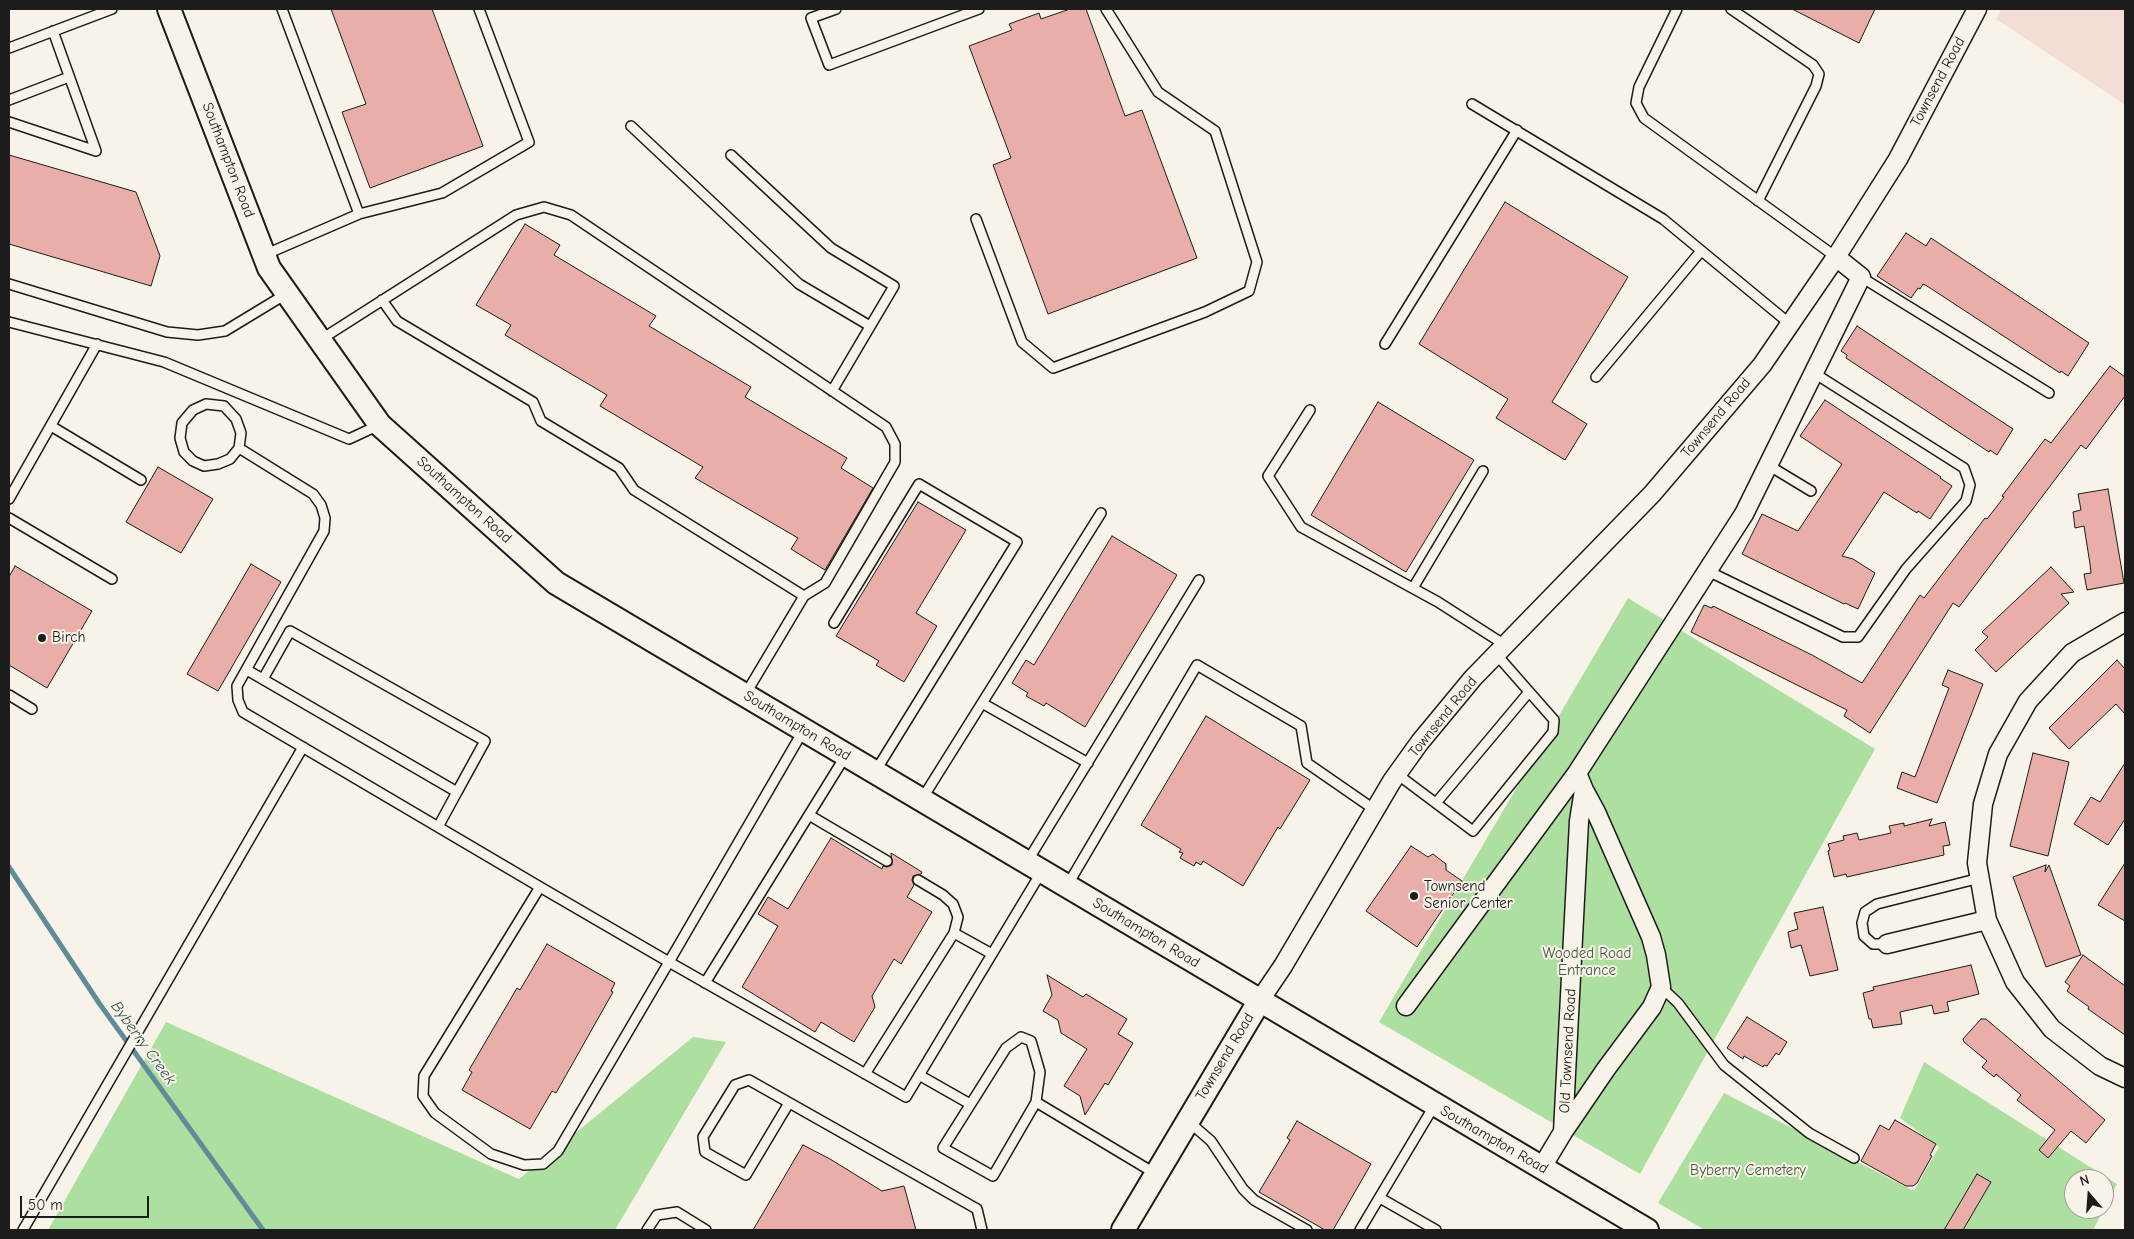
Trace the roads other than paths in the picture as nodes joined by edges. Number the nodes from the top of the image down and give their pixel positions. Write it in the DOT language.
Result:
graph roads {
  1 [pos="112,9"];
  2 [pos="169,9"];
  3 [pos="282,9"];
  4 [pos="479,9"];
  5 [pos="836,9"];
  6 [pos="979,9"];
  7 [pos="1106,9"];
  8 [pos="1677,9"];
  9 [pos="1733,9"];
  10 [pos="1976,9"];
  11 [pos="957,13"];
  12 [pos="53,31"];
  13 [pos="9,48"];
  14 [pos="69,77"];
  15 [pos="9,100"];
  16 [pos="1472,104"];
  17 [pos="9,122"];
  18 [pos="631,126"];
  19 [pos="1517,130"];
  20 [pos="731,155"];
  21 [pos="1758,201"];
  22 [pos="359,214"];
  23 [pos="976,219"];
  24 [pos="1701,251"];
  25 [pos="264,255"];
  26 [pos="1836,257"];
  27 [pos="1861,277"];
  28 [pos="9,284"];
  29 [pos="287,294"];
  30 [pos="382,300"];
  31 [pos="9,322"];
  32 [pos="1790,324"];
  33 [pos="870,326"];
  34 [pos="320,340"];
  35 [pos="97,344"];
  36 [pos="1385,344"];
  37 [pos="1814,373"];
  38 [pos="1596,377"];
  39 [pos="230,390"];
  40 [pos="832,391"];
  41 [pos="2049,393"];
  42 [pos="224,406"];
  43 [pos="1310,410"];
  44 [pos="380,424"];
  45 [pos="51,426"];
  46 [pos="239,448"];
  47 [pos="1768,465"];
  48 [pos="1483,471"];
  49 [pos="141,480"];
  50 [pos="1811,491"];
  51 [pos="9,499"];
  52 [pos="1101,513"];
  53 [pos="9,518"];
  54 [pos="1708,571"];
  55 [pos="112,579"];
  56 [pos="1199,580"];
  57 [pos="1413,588"];
  58 [pos="804,596"];
  59 [pos="2125,622"];
  60 [pos="834,623"];
  61 [pos="1500,650"];
  62 [pos="247,670"];
  63 [pos="263,679"];
  64 [pos="1529,692"];
  65 [pos="9,695"];
  66 [pos="745,695"];
  67 [pos="982,703"];
  68 [pos="32,709"];
  69 [pos="804,730"];
  70 [pos="303,748"];
  71 [pos="846,755"];
  72 [pos="1088,762"];
  73 [pos="875,772"];
  74 [pos="1577,773"];
  75 [pos="1397,774"];
  76 [pos="1584,790"];
  77 [pos="457,792"];
  78 [pos="922,800"];
  79 [pos="1436,803"];
  80 [pos="1375,810"];
  81 [pos="809,815"];
  82 [pos="438,827"];
  83 [pos="886,861"];
  84 [pos="1034,867"];
  85 [pos="1980,878"];
  86 [pos="918,880"];
  87 [pos="1067,886"];
  88 [pos="540,888"];
  89 [pos="1987,920"];
  90 [pos="954,933"];
  91 [pos="1887,944"];
  92 [pos="992,954"];
  93 [pos="669,962"];
  94 [pos="706,983"];
  95 [pos="1661,987"];
  96 [pos="1260,1000"];
  97 [pos="1406,1006"];
  98 [pos="865,1074"];
  99 [pos="919,1075"];
  100 [pos="2125,1078"];
  101 [pos="1036,1102"];
  102 [pos="789,1103"];
  103 [pos="970,1104"];
  104 [pos="1434,1106"];
  105 [pos="1188,1120"];
  106 [pos="1563,1132"];
  107 [pos="1854,1158"];
  108 [pos="1542,1167"];
  109 [pos="1156,1174"];
  110 [pos="1380,1198"];
  111 [pos="23,1230"];
  112 [pos="647,1230"];
  113 [pos="706,1230"];
  114 [pos="982,1230"];
  115 [pos="1123,1230"];
  116 [pos="1307,1230"];
  117 [pos="1360,1230"];
  118 [pos="1436,1230"];
  119 [pos="1647,1230"];
  1 -- 12 [label="lane"];
  2 -- 25 [label="street, Southampton Road"];
  3 -- 22 [label="lane"];
  4 -- 22 [label="lane"];
  5 -- 11 [label="lane"];
  6 -- 11 [label="lane"];
  7 -- 23 [label="lane"];
  8 -- 21 [label="lane"];
  9 -- 21 [label="lane"];
  10 -- 26 [label="street, Townsend Road"];
  12 -- 13 [label="lane"];
  12 -- 14 [label="lane"];
  14 -- 15 [label="lane"];
  14 -- 17 [label="lane"];
  16 -- 19 [label="lane"];
  18 -- 33 [label="lane"];
  19 -- 24 [label="lane"];
  19 -- 36 [label="lane"];
  20 -- 33 [label="lane"];
  21 -- 26 [label="lane"];
  22 -- 25 [label="lane"];
  24 -- 32 [label="lane"];
  24 -- 38 [label="lane"];
  25 -- 29 [label="street, Southampton Road"];
  26 -- 27 [label="street"];
  26 -- 32 [label="street, Townsend Road"];
  27 -- 37 [label="street"];
  27 -- 41 [label="lane"];
  28 -- 29 [label="lane"];
  29 -- 34 [label="street, Southampton Road"];
  30 -- 34 [label="lane"];
  30 -- 40 [label="lane"];
  30 -- 58 [label="lane"];
  31 -- 35 [label="lane"];
  32 -- 61 [label="street, Townsend Road"];
  33 -- 40 [label="lane"];
  34 -- 44 [label="street, Southampton Road"];
  35 -- 39 [label="lane"];
  35 -- 45 [label="lane"];
  37 -- 47 [label="street"];
  37 -- 54 [label="lane"];
  39 -- 42 [label="lane"];
  39 -- 44 [label="lane"];
  40 -- 58 [label="lane"];
  42 -- 46 [label="lane"];
  42 -- 46 [label="lane"];
  43 -- 57 [label="lane"];
  44 -- 66 [label="street, Southampton Road"];
  45 -- 49 [label="lane"];
  45 -- 51 [label="lane"];
  46 -- 62 [label="lane"];
  47 -- 50 [label="lane"];
  47 -- 54 [label="street"];
  48 -- 57 [label="lane"];
  52 -- 67 [label="lane"];
  53 -- 55 [label="lane"];
  54 -- 74 [label="street"];
  56 -- 72 [label="lane"];
  57 -- 61 [label="lane"];
  58 -- 66 [label="lane"];
  59 -- 85 [label="street"];
  60 -- 73 [label="lane"];
  61 -- 64 [label="lane"];
  61 -- 75 [label="street, Townsend Road"];
  62 -- 63 [label="lane"];
  62 -- 70 [label="lane"];
  63 -- 77 [label="lane"];
  63 -- 77 [label="lane"];
  64 -- 79 [label="lane"];
  64 -- 79 [label="lane"];
  65 -- 68 [label="lane"];
  66 -- 69 [label="street, Southampton Road"];
  67 -- 72 [label="lane"];
  67 -- 78 [label="lane"];
  69 -- 71 [label="street, Southampton Road"];
  69 -- 93 [label="lane"];
  70 -- 82 [label="lane"];
  70 -- 111 [label="lane"];
  71 -- 73 [label="street, Southampton Road"];
  71 -- 81 [label="lane"];
  72 -- 84 [label="lane"];
  73 -- 78 [label="street, Southampton Road"];
  74 -- 76 [label="street, Old Townsend Road"];
  74 -- 97 [label="street"];
  75 -- 79 [label="lane"];
  75 -- 80 [label="street, Townsend Road"];
  76 -- 95 [label="street, Old Townsend Road"];
  76 -- 106 [label="street, Old Townsend Road"];
  77 -- 82 [label="lane"];
  78 -- 84 [label="street, Southampton Road"];
  80 -- 87 [label="lane"];
  80 -- 96 [label="street, Townsend Road"];
  81 -- 83 [label="lane"];
  81 -- 94 [label="lane"];
  82 -- 88 [label="lane"];
  84 -- 87 [label="street, Southampton Road"];
  84 -- 92 [label="lane"];
  85 -- 89 [label="street"];
  85 -- 91 [label="lane"];
  86 -- 90 [label="lane"];
  87 -- 96 [label="street, Southampton Road"];
  88 -- 93 [label="lane"];
  88 -- 93 [label="lane"];
  89 -- 91 [label="street"];
  89 -- 100 [label="street"];
  90 -- 92 [label="lane"];
  90 -- 98 [label="lane"];
  92 -- 99 [label="lane"];
  93 -- 94 [label="lane"];
  94 -- 98 [label="lane"];
  95 -- 106 [label="street, Old Townsend Road"];
  95 -- 107 [label="lane"];
  96 -- 104 [label="street, Southampton Road"];
  96 -- 105 [label="street, Townsend Road"];
  98 -- 99 [label="lane"];
  99 -- 103 [label="lane"];
  101 -- 103 [label="lane"];
  101 -- 103 [label="lane"];
  101 -- 109 [label="lane"];
  102 -- 102 [label="lane"];
  102 -- 114 [label="lane"];
  104 -- 108 [label="street, Southampton Road"];
  104 -- 110 [label="lane"];
  105 -- 109 [label="street, Townsend Road"];
  105 -- 116 [label="lane"];
  106 -- 108 [label="street, Old Townsend Road"];
  108 -- 119 [label="street, Southampton Road"];
  109 -- 115 [label="street, Townsend Road"];
  110 -- 117 [label="lane"];
  110 -- 118 [label="lane"];
  112 -- 113 [label="lane"];
}
